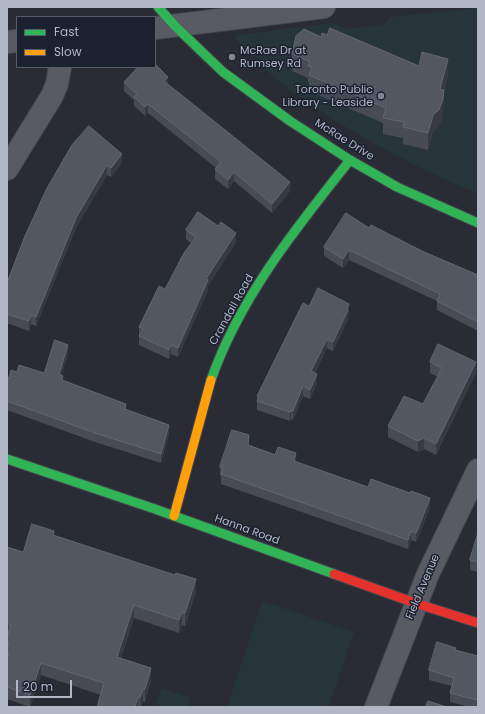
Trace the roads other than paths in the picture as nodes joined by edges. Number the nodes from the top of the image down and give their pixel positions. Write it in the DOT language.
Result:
graph roads {
  1 [pos="158,7"];
  2 [pos="324,7"];
  3 [pos="165,27"];
  4 [pos="60,68"];
  5 [pos="350,160"];
  6 [pos="7,169"];
  7 [pos="478,223"];
  8 [pos="7,459"];
  9 [pos="478,470"];
  10 [pos="174,516"];
  11 [pos="415,603"];
  12 [pos="478,623"];
  13 [pos="376,707"];
  1 -- 3 [label="street, McRae Drive"];
  2 -- 3 [label="street"];
  3 -- 5 [label="street, McRae Drive"];
  4 -- 6 [label="street"];
  5 -- 7 [label="street, McRae Drive"];
  5 -- 10 [label="street, Crandall Road"];
  8 -- 10 [label="street, Hanna Road"];
  9 -- 11 [label="street, Field Avenue"];
  10 -- 11 [label="street, Hanna Road"];
  11 -- 12 [label="street, Hanna Road"];
  11 -- 13 [label="street, Field Avenue"];
}
